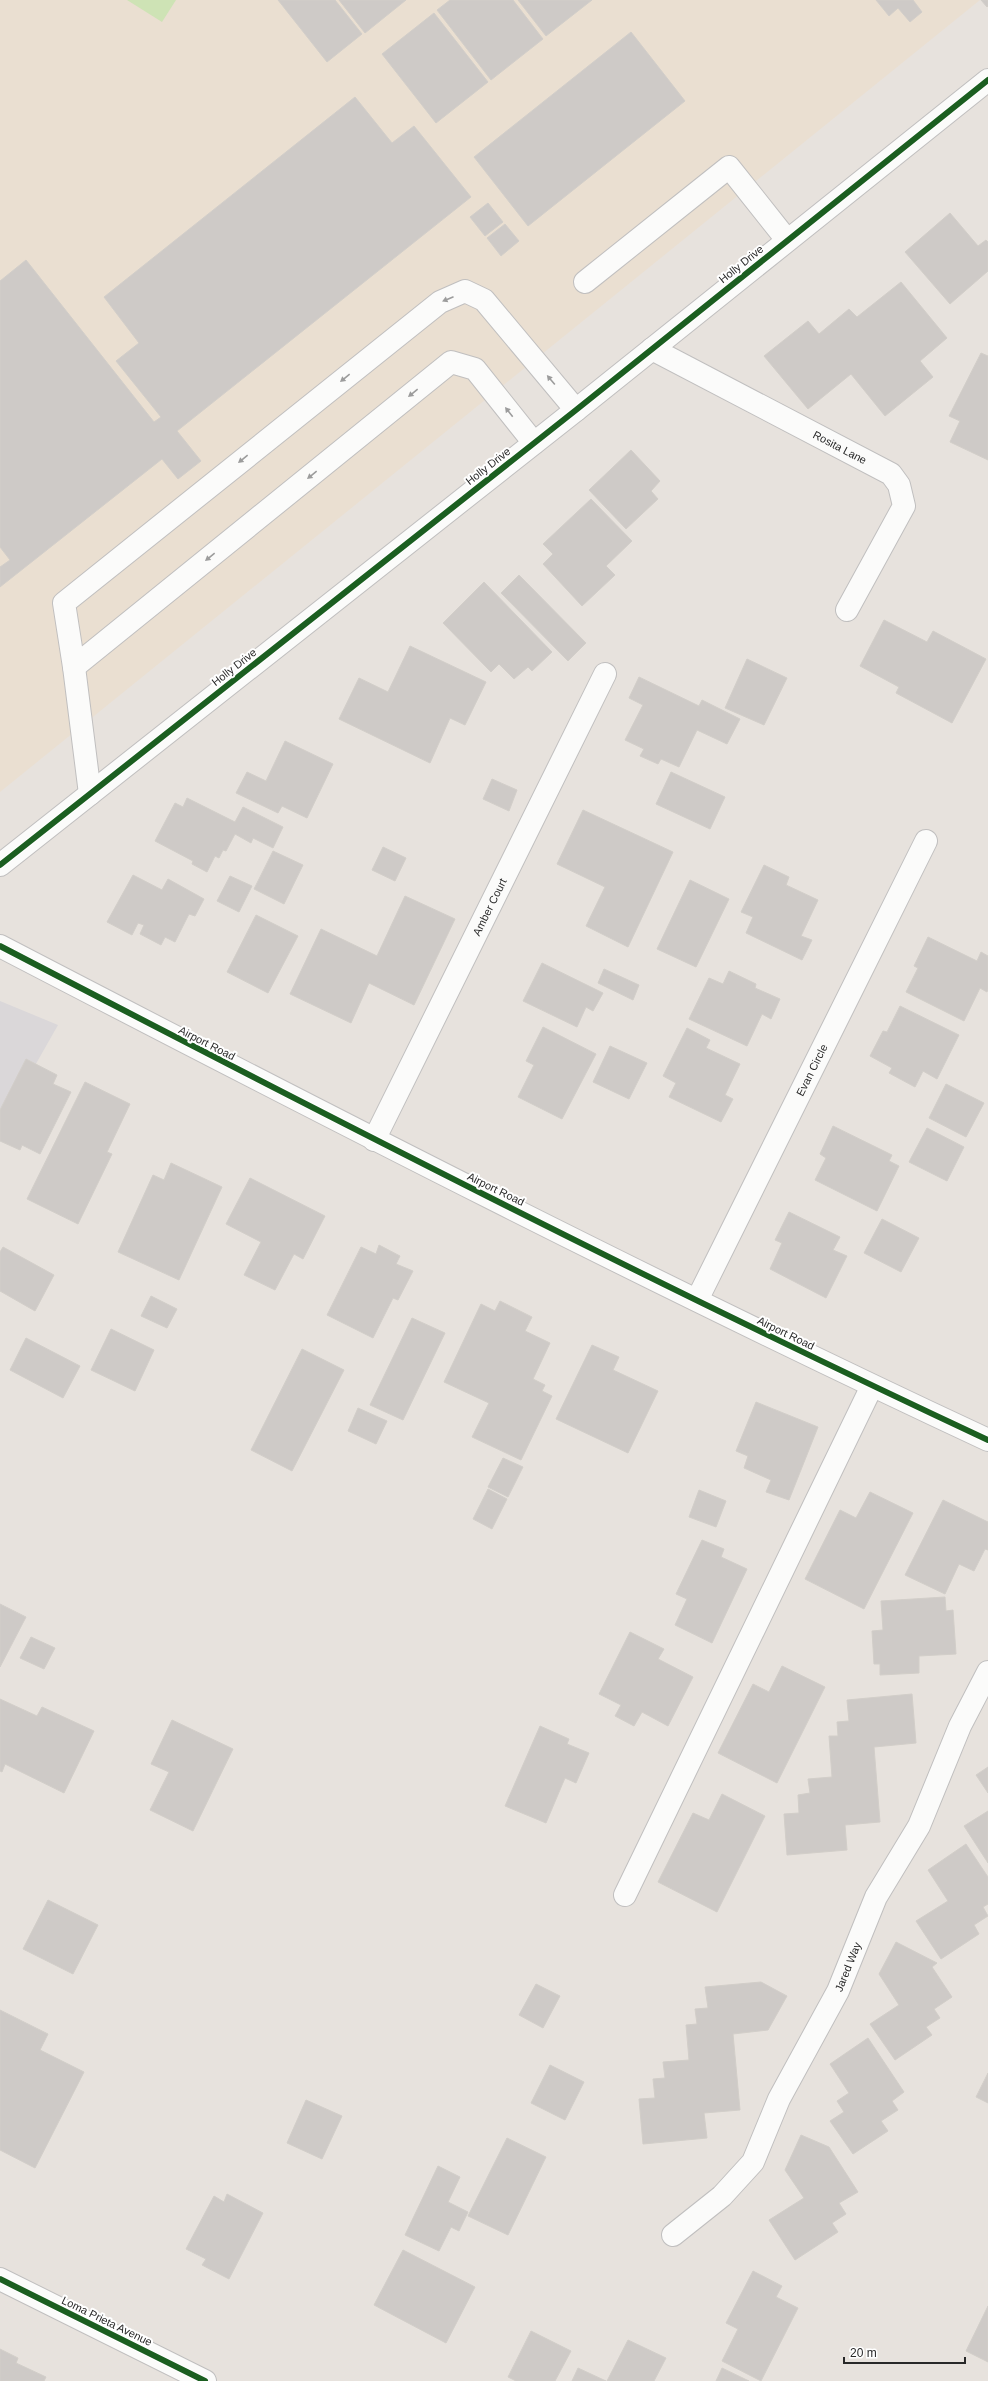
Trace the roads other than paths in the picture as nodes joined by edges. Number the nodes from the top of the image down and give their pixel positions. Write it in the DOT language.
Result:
graph roads {
  1 [pos="988,80"];
  2 [pos="787,240"];
  3 [pos="585,282"];
  4 [pos="652,349"];
  5 [pos="576,410"];
  6 [pos="534,443"];
  7 [pos="847,610"];
  8 [pos="74,667"];
  9 [pos="606,674"];
  10 [pos="90,794"];
  11 [pos="926,841"];
  12 [pos="0,865"];
  13 [pos="0,946"];
  14 [pos="374,1140"];
  15 [pos="698,1300"];
  16 [pos="872,1386"];
  17 [pos="988,1440"];
  18 [pos="988,1672"];
  19 [pos="625,1895"];
  20 [pos="673,2235"];
  21 [pos="0,2279"];
  22 [pos="205,2381"];
  1 -- 2 [label="street, Holly Drive"];
  2 -- 3 [label="street"];
  2 -- 4 [label="street, Holly Drive"];
  4 -- 5 [label="street, Holly Drive"];
  4 -- 7 [label="street, Rosita Lane"];
  5 -- 6 [label="street, Holly Drive"];
  5 -- 8 [label="street, one-way"];
  6 -- 8 [label="street, one-way"];
  6 -- 10 [label="street, Holly Drive"];
  8 -- 10 [label="street"];
  9 -- 14 [label="street, Amber Court"];
  10 -- 12 [label="street, Holly Drive"];
  11 -- 15 [label="street, Evan Circle"];
  13 -- 14 [label="street, Airport Road"];
  14 -- 15 [label="street, Airport Road"];
  15 -- 16 [label="street, Airport Road"];
  16 -- 17 [label="street, Airport Road"];
  16 -- 19 [label="street"];
  18 -- 20 [label="street, Jared Way"];
  21 -- 22 [label="street, Loma Prieta Avenue"];
}
